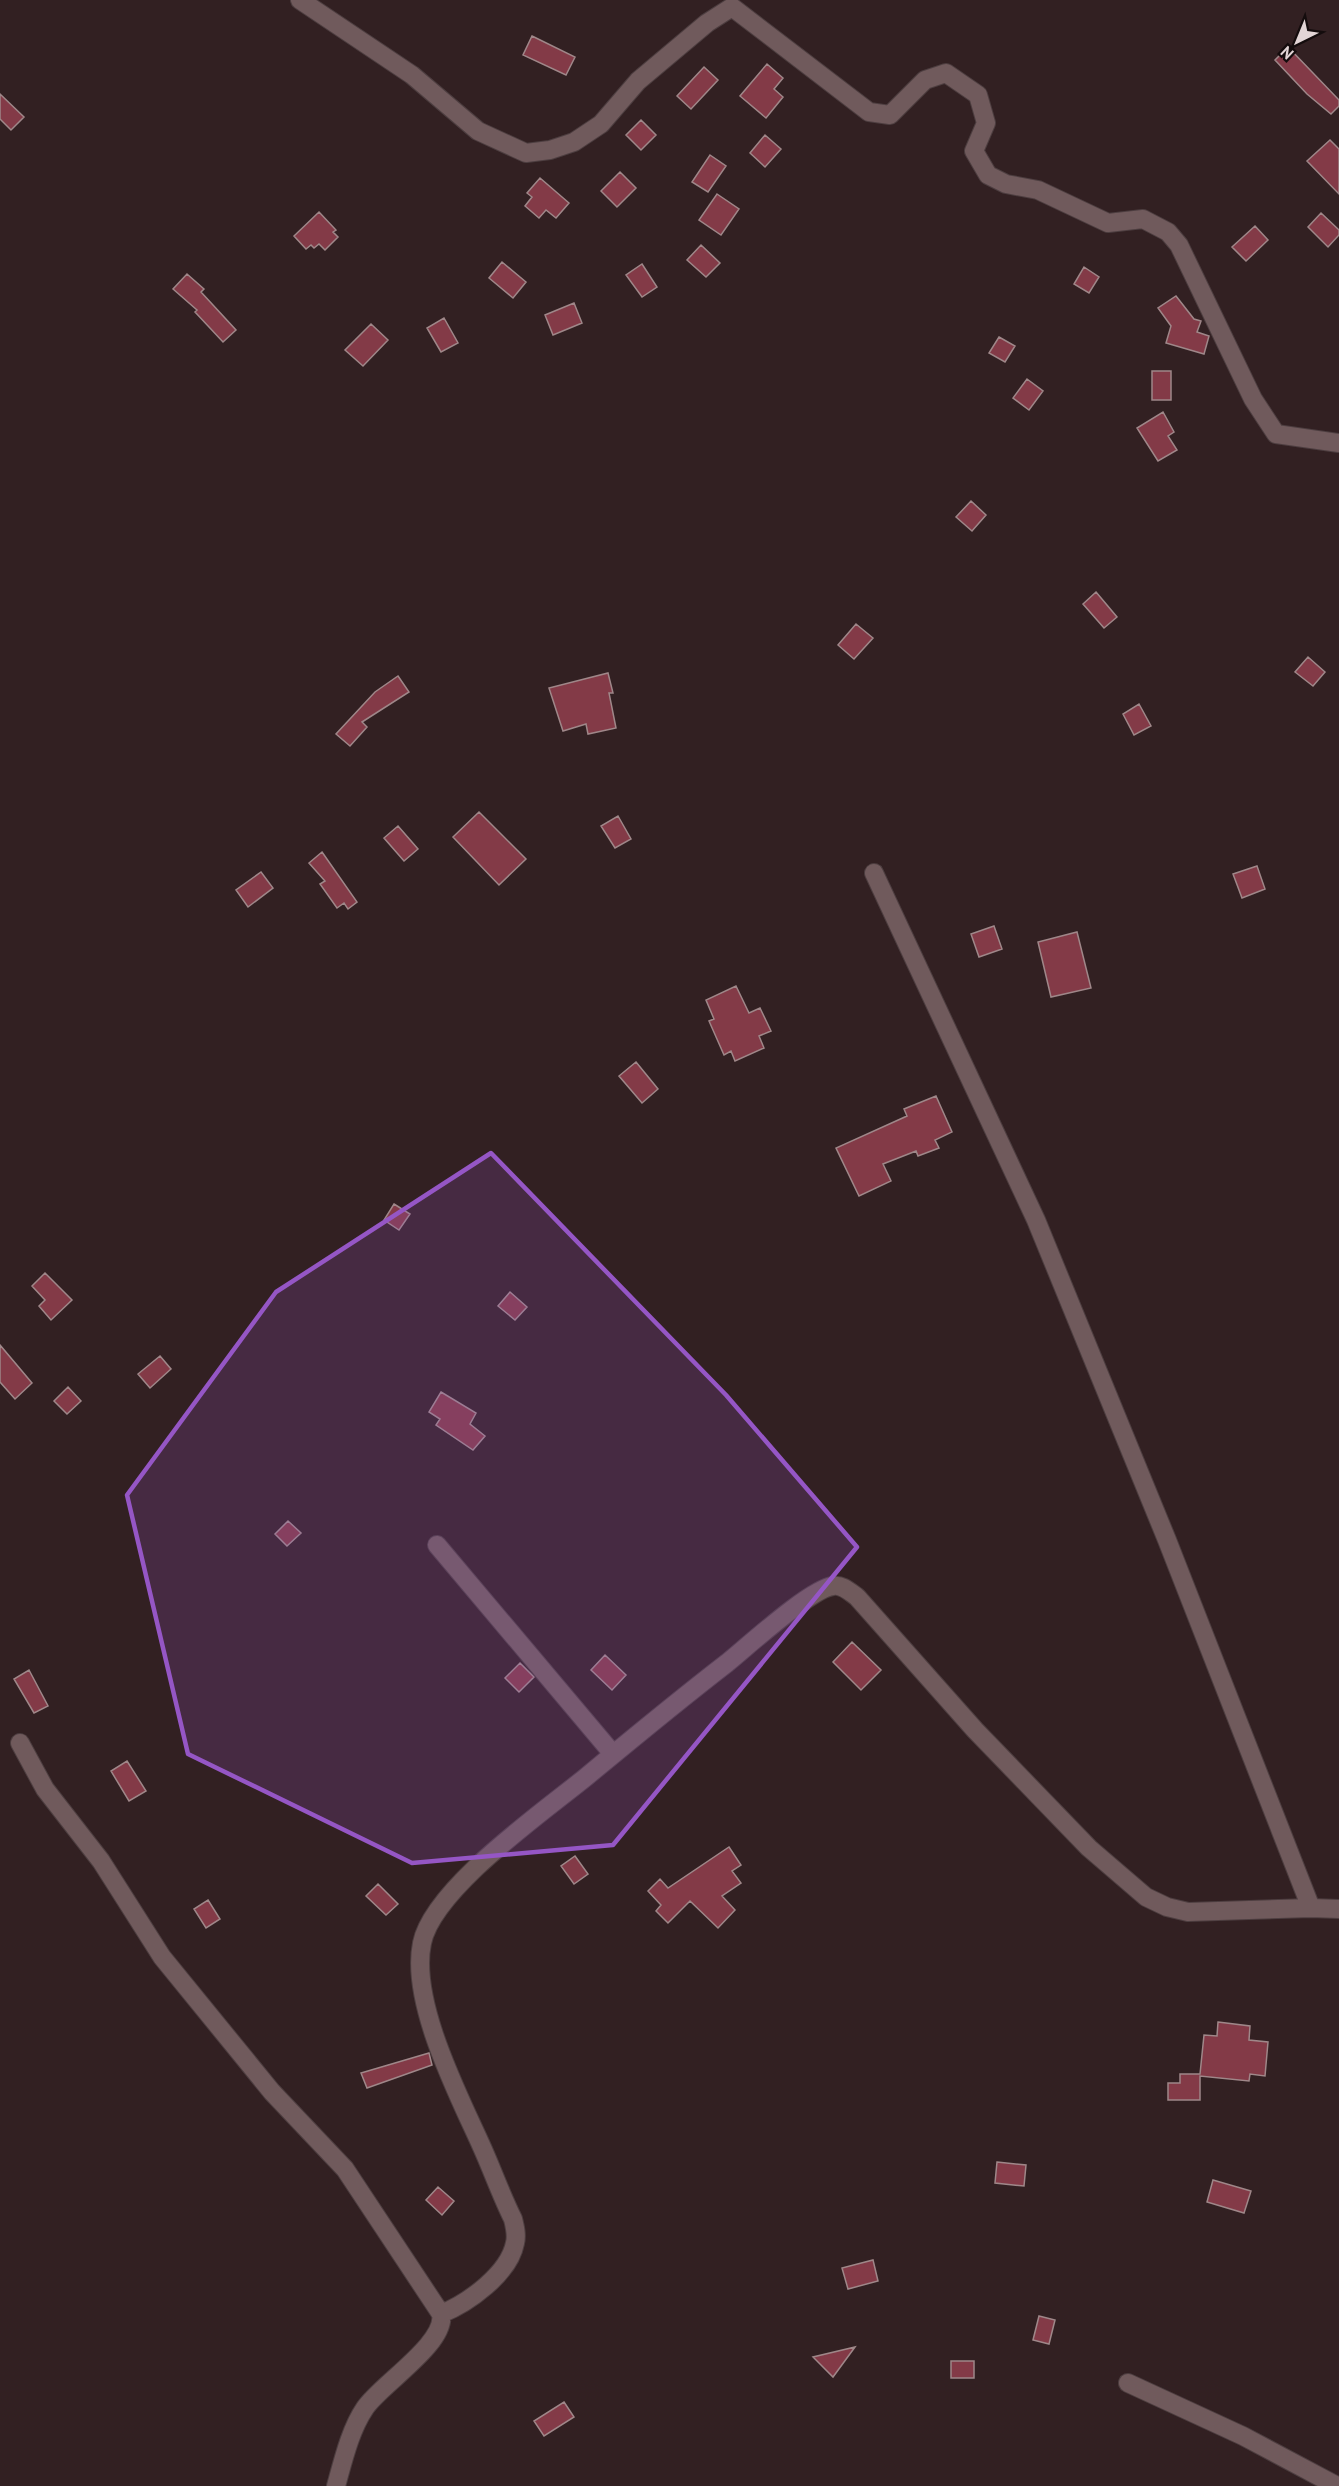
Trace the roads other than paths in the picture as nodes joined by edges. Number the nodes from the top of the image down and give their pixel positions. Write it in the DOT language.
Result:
graph roads {
  1 [pos="300,0"];
  2 [pos="1339,442"];
  3 [pos="874,873"];
  4 [pos="437,1545"];
  5 [pos="20,1743"];
  6 [pos="613,1754"];
  7 [pos="1311,1908"];
  8 [pos="1339,1909"];
  9 [pos="441,2314"];
  10 [pos="1128,2383"];
  11 [pos="336,2486"];
  12 [pos="1337,2486"];
  1 -- 2 [label="street"];
  3 -- 7 [label="street"];
  4 -- 6 [label="street"];
  5 -- 9 [label="street"];
  6 -- 7 [label="street"];
  6 -- 9 [label="street"];
  7 -- 8 [label="street"];
  9 -- 11 [label="street"];
  10 -- 12 [label="street"];
}
